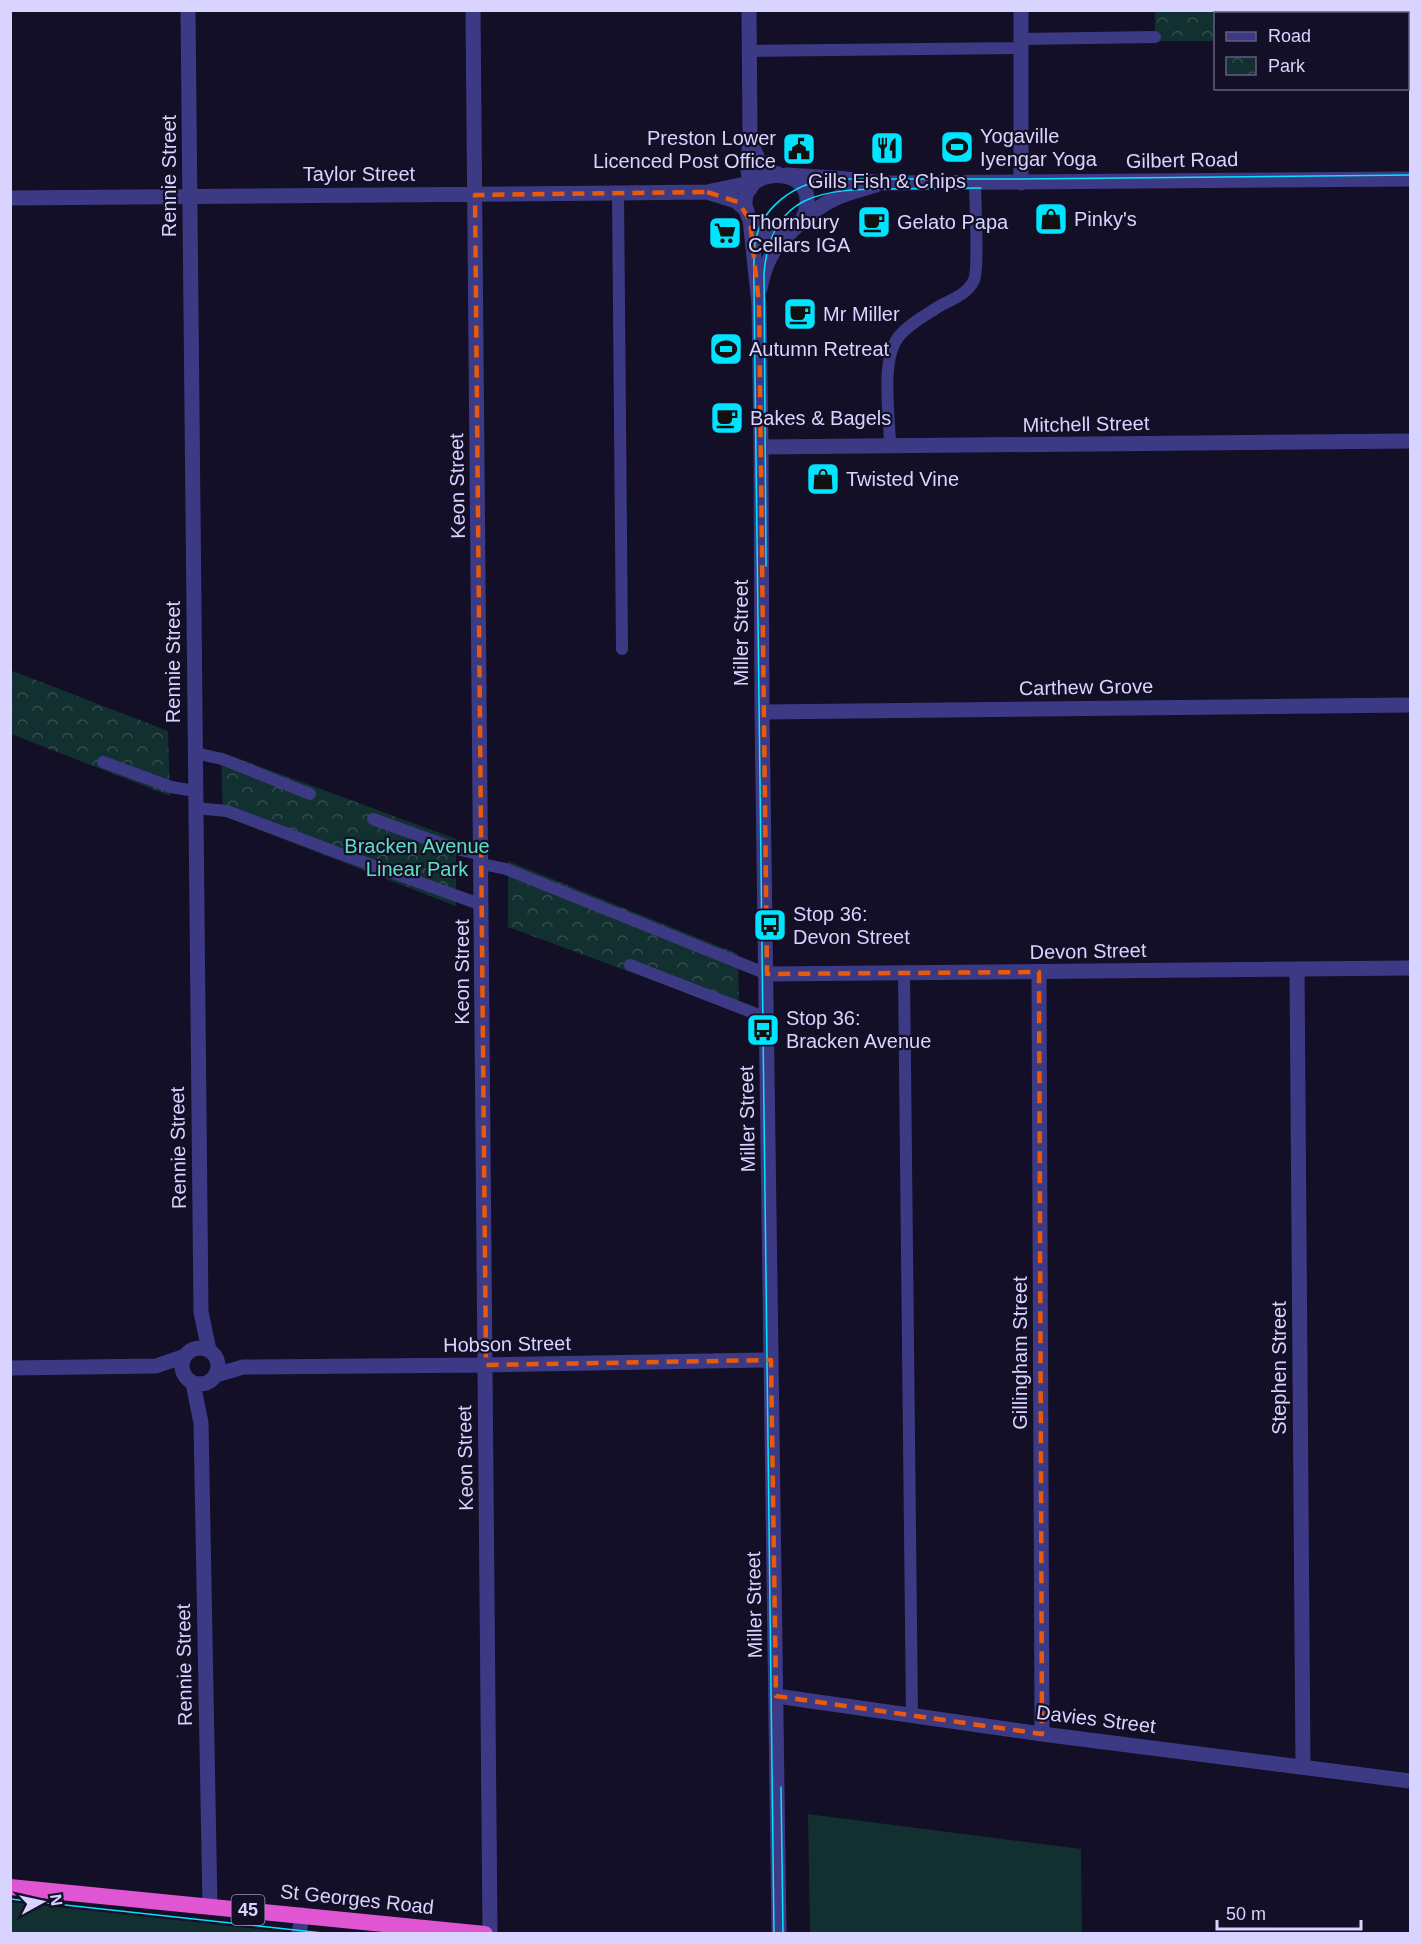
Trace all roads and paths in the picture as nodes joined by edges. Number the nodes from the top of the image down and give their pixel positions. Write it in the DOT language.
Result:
graph roads {
  1 [pos="188,10"];
  2 [pos="473,10"];
  3 [pos="749,10"];
  4 [pos="1021,10"];
  5 [pos="1155,37"];
  6 [pos="1021,43"];
  7 [pos="749,51"];
  8 [pos="750,133"];
  9 [pos="780,174"];
  10 [pos="1410,179"];
  11 [pos="882,183"];
  12 [pos="975,183"];
  13 [pos="1021,183"];
  14 [pos="751,188"];
  15 [pos="707,192"];
  16 [pos="618,193"];
  17 [pos="475,195"];
  18 [pos="190,196"];
  19 [pos="10,198"];
  20 [pos="748,216"];
  21 [pos="795,228"];
  22 [pos="759,304"];
  23 [pos="1410,441"];
  24 [pos="890,446"];
  25 [pos="761,447"];
  26 [pos="622,649"];
  27 [pos="1410,705"];
  28 [pos="762,712"];
  29 [pos="195,753"];
  30 [pos="104,762"];
  31 [pos="195,791"];
  32 [pos="309,794"];
  33 [pos="195,808"];
  34 [pos="373,819"];
  35 [pos="482,859"];
  36 [pos="482,905"];
  37 [pos="630,965"];
  38 [pos="1410,968"];
  39 [pos="1297,969"];
  40 [pos="1039,972"];
  41 [pos="904,973"];
  42 [pos="767,974"];
  43 [pos="767,1018"];
  44 [pos="201,1312"];
  45 [pos="188,1353"];
  46 [pos="213,1354"];
  47 [pos="771,1360"];
  48 [pos="486,1365"];
  49 [pos="156,1366"];
  50 [pos="243,1367"];
  51 [pos="10,1368"];
  52 [pos="213,1379"];
  53 [pos="189,1380"];
  54 [pos="201,1423"];
  55 [pos="776,1696"];
  56 [pos="912,1716"];
  57 [pos="1042,1734"];
  58 [pos="1303,1767"];
  59 [pos="1410,1781"];
  60 [pos="10,1887"];
  61 [pos="210,1906"];
  62 [pos="302,1915"];
  63 [pos="299,1934"];
  64 [pos="485,1934"];
  65 [pos="490,1934"];
  66 [pos="779,1934"];
  1 -- 18 [label="street, Rennie Street"];
  2 -- 17 [label="street, Keon Street"];
  3 -- 7 [label="street"];
  4 -- 6 [label="street"];
  5 -- 6 [label="lane"];
  6 -- 7 [label="lane"];
  6 -- 13 [label="street"];
  7 -- 8 [label="street"];
  8 -- 9 [label="street"];
  8 -- 14 [label="street"];
  9 -- 11 [label="street, Gilbert Road"];
  9 -- 14 [label="street"];
  9 -- 21 [label="street"];
  10 -- 13 [label="street, Gilbert Road"];
  11 -- 12 [label="street, Gilbert Road"];
  11 -- 21 [label="street, Gilbert Road"];
  12 -- 13 [label="street, Gilbert Road"];
  12 -- 24 [label="lane"];
  14 -- 15 [label="street, Taylor Street"];
  14 -- 20 [label="street"];
  15 -- 16 [label="street, Taylor Street"];
  15 -- 20 [label="street, Taylor Street"];
  16 -- 17 [label="street, Taylor Street"];
  16 -- 26 [label="lane"];
  17 -- 18 [label="street, Taylor Street"];
  17 -- 35 [label="street, Keon Street"];
  18 -- 19 [label="street, Taylor Street"];
  18 -- 29 [label="street, Rennie Street"];
  20 -- 21 [label="street"];
  20 -- 22 [label="street, Miller Street"];
  21 -- 22 [label="street, Miller Street"];
  22 -- 25 [label="street, Miller Street"];
  23 -- 24 [label="street, Mitchell Street"];
  24 -- 25 [label="street, Mitchell Street"];
  25 -- 28 [label="street, Miller Street"];
  27 -- 28 [label="street, Carthew Grove"];
  28 -- 42 [label="street, Miller Street"];
  29 -- 31 [label="street, Rennie Street"];
  29 -- 32 [label="lane"];
  30 -- 31 [label="lane"];
  31 -- 33 [label="street, Rennie Street"];
  33 -- 36 [label="lane"];
  33 -- 44 [label="street, Rennie Street"];
  34 -- 35 [label="lane"];
  35 -- 36 [label="street, Keon Street"];
  35 -- 42 [label="lane"];
  36 -- 48 [label="street, Keon Street"];
  37 -- 43 [label="lane"];
  38 -- 39 [label="street, Devon Street"];
  39 -- 40 [label="street, Devon Street"];
  39 -- 58 [label="street, Stephen Street"];
  40 -- 41 [label="street, Devon Street"];
  40 -- 57 [label="street, Gillingham Street"];
  41 -- 42 [label="street, Devon Street"];
  41 -- 56 [label="lane"];
  42 -- 43 [label="street, Miller Street"];
  43 -- 47 [label="street, Miller Street"];
  44 -- 45 [label="street, Rennie Street"];
  44 -- 46 [label="street, Rennie Street"];
  45 -- 46 [label="street"];
  45 -- 49 [label="street"];
  45 -- 53 [label="street"];
  46 -- 50 [label="street, Hobson Street"];
  46 -- 52 [label="street"];
  47 -- 48 [label="street, Hobson Street"];
  47 -- 55 [label="street, Miller Street"];
  48 -- 50 [label="street, Hobson Street"];
  48 -- 65 [label="street, Keon Street"];
  49 -- 51 [label="street"];
  49 -- 53 [label="street"];
  50 -- 52 [label="street, Hobson Street"];
  52 -- 53 [label="street"];
  52 -- 54 [label="street, Rennie Street"];
  53 -- 54 [label="street, Rennie Street"];
  54 -- 61 [label="street, Rennie Street"];
  55 -- 56 [label="street, Davies Street"];
  55 -- 66 [label="street, Miller Street"];
  56 -- 57 [label="street, Davies Street"];
  57 -- 58 [label="street, Davies Street"];
  58 -- 59 [label="street, Davies Street"];
  60 -- 61 [label="highway, St Georges Road / 45"];
  61 -- 62 [label="highway, St Georges Road / 45"];
  62 -- 63 [label="street"];
  62 -- 64 [label="highway, St Georges Road / 45"];
}
